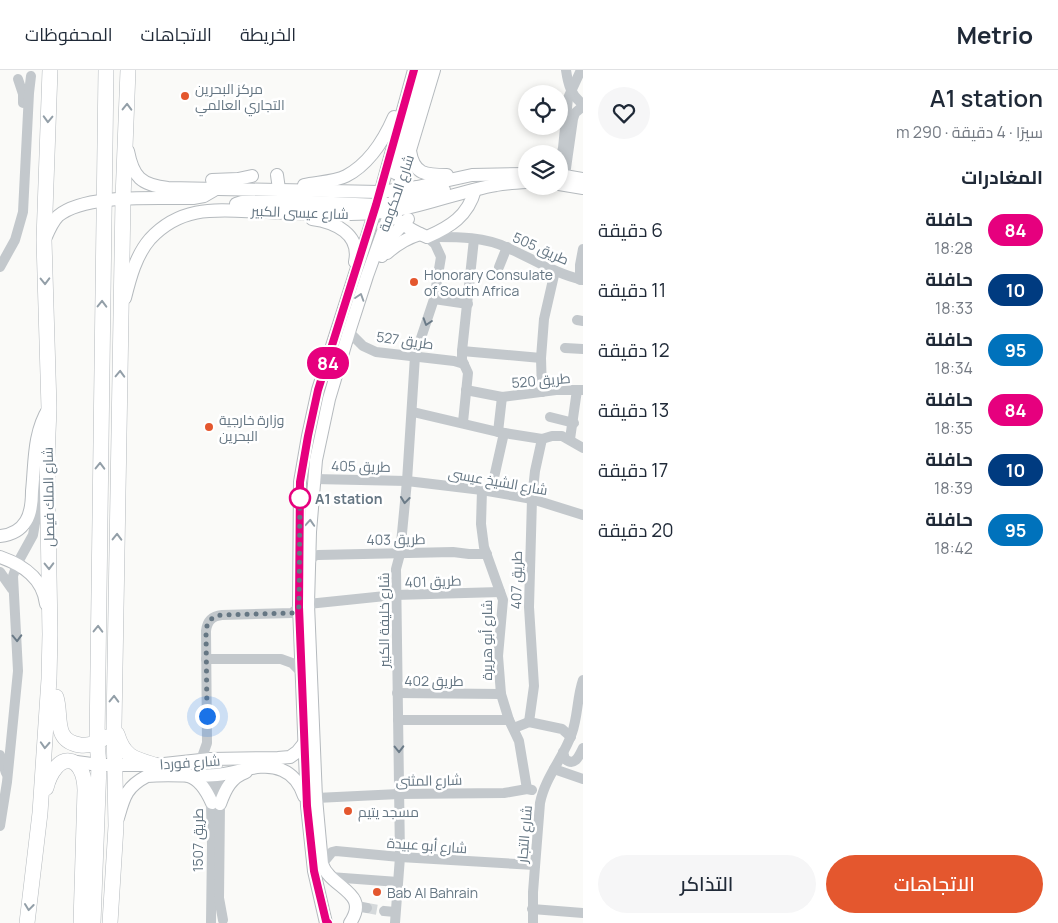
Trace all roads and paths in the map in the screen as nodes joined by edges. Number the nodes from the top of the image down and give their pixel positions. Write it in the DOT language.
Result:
graph roads {
  1 [pos="12,70"];
  2 [pos="50,70"];
  3 [pos="106,70"];
  4 [pos="128,70"];
  5 [pos="414,70"];
  6 [pos="425,70"];
  7 [pos="434,70"];
  8 [pos="566,70"];
  9 [pos="581,70"];
  10 [pos="32,73"];
  11 [pos="18,79"];
  12 [pos="409,88"];
  13 [pos="571,91"];
  14 [pos="583,105"];
  15 [pos="126,144"];
  16 [pos="563,145"];
  17 [pos="568,145"];
  18 [pos="410,151"];
  19 [pos="518,174"];
  20 [pos="277,175"];
  21 [pos="472,175"];
  22 [pos="490,175"];
  23 [pos="252,176"];
  24 [pos="568,179"];
  25 [pos="583,180"];
  26 [pos="568,182"];
  27 [pos="518,183"];
  28 [pos="168,188"];
  29 [pos="218,188"];
  30 [pos="583,188"];
  31 [pos="475,190"];
  32 [pos="281,198"];
  33 [pos="123,199"];
  34 [pos="103,200"];
  35 [pos="387,201"];
  36 [pos="426,204"];
  37 [pos="268,207"];
  38 [pos="403,224"];
  39 [pos="424,235"];
  40 [pos="474,239"];
  41 [pos="44,240"];
  42 [pos="507,247"];
  43 [pos="583,249"];
  44 [pos="0,258"];
  45 [pos="380,260"];
  46 [pos="0,267"];
  47 [pos="499,267"];
  48 [pos="555,271"];
  49 [pos="367,276"];
  50 [pos="582,280"];
  51 [pos="434,298"];
  52 [pos="468,304"];
  53 [pos="346,305"];
  54 [pos="123,306"];
  55 [pos="349,332"];
  56 [pos="565,348"];
  57 [pos="583,349"];
  58 [pos="462,351"];
  59 [pos="415,356"];
  60 [pos="541,358"];
  61 [pos="464,364"];
  62 [pos="466,390"];
  63 [pos="580,390"];
  64 [pos="542,392"];
  65 [pos="502,397"];
  66 [pos="49,408"];
  67 [pos="413,412"];
  68 [pos="550,417"];
  69 [pos="463,422"];
  70 [pos="574,423"];
  71 [pos="501,432"];
  72 [pos="542,439"];
  73 [pos="570,439"];
  74 [pos="583,448"];
  75 [pos="47,458"];
  76 [pos="314,479"];
  77 [pos="407,480"];
  78 [pos="486,491"];
  79 [pos="532,499"];
  80 [pos="583,515"];
  81 [pos="0,536"];
  82 [pos="400,554"];
  83 [pos="487,554"];
  84 [pos="0,558"];
  85 [pos="17,564"];
  86 [pos="308,564"];
  87 [pos="0,572"];
  88 [pos="13,589"];
  89 [pos="500,592"];
  90 [pos="395,595"];
  91 [pos="304,606"];
  92 [pos="50,634"];
  93 [pos="206,659"];
  94 [pos="301,672"];
  95 [pos="49,679"];
  96 [pos="583,680"];
  97 [pos="397,693"];
  98 [pos="501,694"];
  99 [pos="398,720"];
  100 [pos="529,722"];
  101 [pos="511,724"];
  102 [pos="114,726"];
  103 [pos="570,737"];
  104 [pos="305,742"];
  105 [pos="97,743"];
  106 [pos="583,748"];
  107 [pos="563,752"];
  108 [pos="0,755"];
  109 [pos="209,759"];
  110 [pos="68,760"];
  111 [pos="580,763"];
  112 [pos="106,765"];
  113 [pos="257,768"];
  114 [pos="554,769"];
  115 [pos="156,770"];
  116 [pos="185,775"];
  117 [pos="215,775"];
  118 [pos="583,779"];
  119 [pos="7,782"];
  120 [pos="527,789"];
  121 [pos="542,792"];
  122 [pos="399,794"];
  123 [pos="312,802"];
  124 [pos="216,803"];
  125 [pos="40,813"];
  126 [pos="0,826"];
  127 [pos="116,826"];
  128 [pos="400,857"];
  129 [pos="322,864"];
  130 [pos="535,864"];
  131 [pos="330,878"];
  132 [pos="398,882"];
  133 [pos="532,909"];
  134 [pos="384,910"];
  135 [pos="395,912"];
  136 [pos="583,913"];
  137 [pos="224,921"];
  138 [pos="210,922"];
  139 [pos="327,922"];
  140 [pos="27,923"];
  141 [pos="81,923"];
  142 [pos="92,923"];
  143 [pos="110,923"];
  144 [pos="350,923"];
  145 [pos="395,923"];
  146 [pos="533,923"];
  1 -- 11 [label="street"];
  2 -- 41 [label="highway, شارع الملك فيصل, one-way"];
  3 -- 34 [label="highway"];
  15 -- 4 [label="highway, one-way"];
  5 -- 12 [label="main road, شارع الحكومة"];
  6 -- 35 [label="main road"];
  7 -- 18 [label="main road, شارع الحكومة"];
  8 -- 13 [label="street"];
  9 -- 13 [label="street"];
  10 -- 11 [label="street"];
  10 -- 46 [label="street"];
  11 -- 44 [label="street"];
  12 -- 32 [label="main road"];
  12 -- 35 [label="main road, شارع الحكومة"];
  13 -- 14 [label="street"];
  13 -- 16 [label="street"];
  14 -- 17 [label="street"];
  15 -- 28 [label="main road, شارع عيسى الكبير"];
  15 -- 33 [label="highway"];
  18 -- 21 [label="main road"];
  18 -- 35 [label="main road, شارع الحكومة"];
  19 -- 22 [label="main road, شارع عيسى الكبير"];
  20 -- 32 [label="main road"];
  21 -- 22 [label="main road, شارع عيسى الكبير"];
  21 -- 35 [label="main road, شارع عيسى الكبير"];
  22 -- 35 [label="main road"];
  23 -- 28 [label="main road"];
  24 -- 25 [label="main road"];
  26 -- 30 [label="main road"];
  27 -- 31 [label="main road, شارع عيسى الكبير"];
  28 -- 29 [label="main road, شارع عيسى الكبير"];
  29 -- 32 [label="main road, شارع عيسى الكبير"];
  29 -- 33 [label="main road, شارع عيسى الكبير"];
  31 -- 36 [label="main road, شارع عيسى الكبير"];
  31 -- 39 [label="main road"];
  32 -- 35 [label="main road, شارع عيسى الكبير"];
  32 -- 35 [label="main road, شارع عيسى الكبير"];
  32 -- 37 [label="main road"];
  32 -- 37 [label="main road, شارع عيسى الكبير"];
  32 -- 53 [label="main road"];
  33 -- 34 [label="main road, شارع عيسى الكبير"];
  33 -- 54 [label="highway"];
  34 -- 41 [label="main road, شارع عيسى الكبير"];
  105 -- 34 [label="highway, one-way"];
  35 -- 36 [label="main road, شارع عيسى الكبير"];
  35 -- 38 [label="main road"];
  35 -- 49 [label="main road, شارع الحكومة"];
  35 -- 53 [label="main road, شارع الحكومة"];
  36 -- 38 [label="main road"];
  37 -- 54 [label="main road, شارع عيسى الكبير"];
  38 -- 39 [label="main road"];
  38 -- 45 [label="main road"];
  39 -- 40 [label="street, طريق 505"];
  39 -- 45 [label="main road"];
  39 -- 51 [label="street, شارع خليفة الكبير"];
  40 -- 42 [label="street, طريق 505"];
  40 -- 52 [label="street"];
  41 -- 66 [label="highway, شارع الملك فيصل, one-way"];
  42 -- 47 [label="street"];
  42 -- 48 [label="street, طريق 505"];
  43 -- 50 [label="street"];
  45 -- 49 [label="main road"];
  48 -- 50 [label="street, طريق 505"];
  48 -- 60 [label="street"];
  55 -- 49 [label="main road, شارع الحكومة, one-way"];
  51 -- 52 [label="street"];
  51 -- 59 [label="street, شارع خليفة الكبير, one-way"];
  52 -- 58 [label="street"];
  53 -- 91 [label="main road, شارع الحكومة"];
  102 -- 54 [label="highway, one-way"];
  55 -- 59 [label="street, طريق 527"];
  55 -- 76 [label="main road, شارع الحكومة"];
  56 -- 57 [label="street"];
  58 -- 60 [label="street"];
  58 -- 61 [label="street"];
  59 -- 61 [label="street, طريق 527"];
  59 -- 67 [label="street, شارع خليفة الكبير"];
  60 -- 64 [label="street"];
  61 -- 62 [label="street"];
  62 -- 65 [label="street, طريق 520"];
  62 -- 69 [label="street"];
  63 -- 64 [label="street, طريق 520"];
  63 -- 70 [label="street"];
  64 -- 65 [label="street, طريق 520"];
  65 -- 71 [label="street, شارع أبو هريرة"];
  66 -- 75 [label="highway, شارع الملك فيصل"];
  66 -- 81 [label="main road"];
  67 -- 69 [label="street"];
  67 -- 77 [label="street, شارع خليفة الكبير"];
  68 -- 70 [label="street"];
  69 -- 71 [label="street"];
  70 -- 73 [label="street"];
  71 -- 72 [label="street"];
  71 -- 78 [label="street, شارع أبو هريرة"];
  72 -- 73 [label="street"];
  72 -- 79 [label="street, طريق 407"];
  73 -- 74 [label="street"];
  75 -- 85 [label="street"];
  75 -- 92 [label="highway, شارع الملك فيصل, one-way"];
  76 -- 77 [label="street, طريق 405"];
  86 -- 76 [label="main road, شارع الحكومة, one-way"];
  77 -- 78 [label="street, شارع الشيخ عيسى"];
  77 -- 82 [label="street, شارع خليفة الكبير, one-way"];
  78 -- 79 [label="street, شارع الشيخ عيسى"];
  78 -- 83 [label="street, شارع أبو هريرة"];
  79 -- 80 [label="street, شارع الشيخ عيسى"];
  79 -- 100 [label="street, طريق 407"];
  82 -- 83 [label="street, طريق 403"];
  82 -- 86 [label="street, طريق 403"];
  82 -- 90 [label="street, شارع خليفة الكبير"];
  83 -- 89 [label="street, شارع أبو هريرة"];
  84 -- 85 [label="main road"];
  85 -- 88 [label="street"];
  85 -- 92 [label="main road"];
  86 -- 91 [label="main road, شارع الحكومة"];
  87 -- 88 [label="street"];
  88 -- 119 [label="street, one-way"];
  89 -- 90 [label="street, طريق 401"];
  89 -- 98 [label="street, شارع أبو هريرة"];
  90 -- 91 [label="street, طريق 401"];
  90 -- 97 [label="street, شارع خليفة الكبير"];
  91 -- 93 [label="street, طريق 401"];
  91 -- 94 [label="main road, شارع الحكومة"];
  91 -- 123 [label="main road, شارع الحكومة"];
  92 -- 95 [label="highway, شارع الملك فيصل"];
  93 -- 94 [label="street"];
  93 -- 109 [label="street"];
  94 -- 104 [label="main road, شارع الحكومة"];
  95 -- 105 [label="highway"];
  95 -- 125 [label="highway, شارع الملك فيصل, one-way"];
  96 -- 103 [label="street, شارع التجار"];
  97 -- 98 [label="street, طريق 402"];
  97 -- 99 [label="street, شارع خليفة الكبير"];
  98 -- 101 [label="street, شارع أبو هريرة"];
  99 -- 101 [label="street"];
  99 -- 122 [label="street, شارع خليفة الكبير, one-way"];
  100 -- 101 [label="street"];
  100 -- 103 [label="street"];
  101 -- 120 [label="street, شارع أبو هريرة"];
  102 -- 105 [label="highway"];
  102 -- 112 [label="highway"];
  102 -- 115 [label="highway"];
  103 -- 107 [label="street, شارع التجار"];
  104 -- 109 [label="main road, شارع فوردا"];
  104 -- 123 [label="main road, شارع الحكومة"];
  105 -- 112 [label="highway"];
  106 -- 111 [label="street"];
  107 -- 111 [label="street"];
  107 -- 114 [label="street, شارع التجار"];
  108 -- 119 [label="street"];
  109 -- 115 [label="main road, شارع فوردا"];
  109 -- 117 [label="street, طريق 1507"];
  110 -- 112 [label="main road, شارع فوردا"];
  110 -- 125 [label="highway"];
  110 -- 141 [label="highway"];
  112 -- 115 [label="main road, شارع فوردا"];
  112 -- 127 [label="highway"];
  112 -- 142 [label="highway"];
  113 -- 117 [label="main road, شارع فوردا"];
  113 -- 123 [label="main road, شارع فوردا"];
  113 -- 124 [label="main road"];
  114 -- 118 [label="street"];
  114 -- 121 [label="street, شارع التجار"];
  115 -- 116 [label="main road, شارع فوردا"];
  115 -- 127 [label="main road"];
  116 -- 117 [label="main road, شارع فوردا"];
  116 -- 124 [label="main road"];
  117 -- 124 [label="street, طريق 1507"];
  119 -- 126 [label="street"];
  120 -- 121 [label="street, شارع المثنى"];
  120 -- 122 [label="street, شارع المثنى"];
  121 -- 130 [label="street, شارع التجار"];
  122 -- 123 [label="street, شارع المثنى"];
  122 -- 128 [label="street, شارع خليفة الكبير"];
  123 -- 129 [label="main road, شارع الحكومة"];
  123 -- 139 [label="main road, شارع الحكومة"];
  124 -- 137 [label="street, طريق 1507"];
  124 -- 138 [label="street, طريق 1507"];
  125 -- 140 [label="highway, شارع الملك فيصل, one-way"];
  127 -- 143 [label="highway"];
  128 -- 129 [label="street, شارع أبو عبيدة"];
  128 -- 130 [label="street, شارع أبو عبيدة"];
  128 -- 132 [label="street, شارع خليفة الكبير"];
  129 -- 131 [label="main road, شارع الحكومة"];
  130 -- 133 [label="street, شارع التجار"];
  131 -- 132 [label="street"];
  131 -- 144 [label="main road, شارع الحكومة"];
  132 -- 135 [label="street, شارع خليفة الكبير"];
  133 -- 136 [label="street"];
  133 -- 146 [label="street, شارع التجار"];
  134 -- 135 [label="street"];
  135 -- 145 [label="street, شارع خليفة الكبير"];
  137 -- 138 [label="street"];
}
